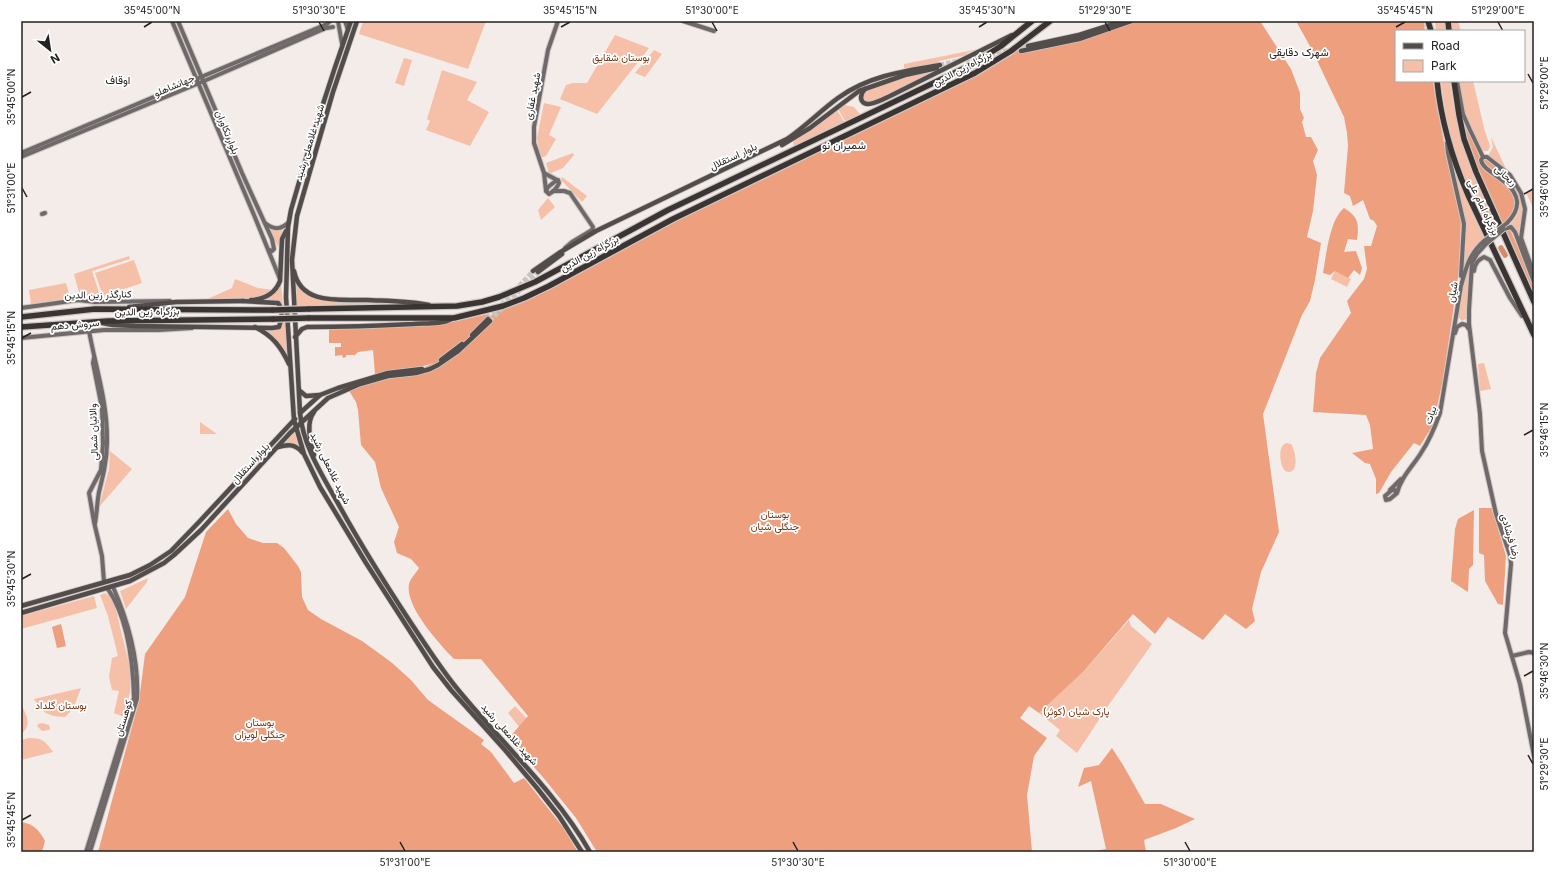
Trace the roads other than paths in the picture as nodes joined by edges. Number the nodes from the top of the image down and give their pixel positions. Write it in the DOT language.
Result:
graph roads {
  1 [pos="172,21"];
  2 [pos="178,21"];
  3 [pos="331,21"];
  4 [pos="338,21"];
  5 [pos="345,21"];
  6 [pos="351,21"];
  7 [pos="357,21"];
  8 [pos="558,21"];
  9 [pos="683,21"];
  10 [pos="1032,21"];
  11 [pos="1050,21"];
  12 [pos="1123,21"];
  13 [pos="1130,21"];
  14 [pos="333,27"];
  15 [pos="348,30"];
  16 [pos="714,31"];
  17 [pos="1019,32"];
  18 [pos="341,33"];
  19 [pos="353,34"];
  20 [pos="342,44"];
  21 [pos="1028,46"];
  22 [pos="1021,51"];
  23 [pos="885,75"];
  24 [pos="200,80"];
  25 [pos="886,81"];
  26 [pos="1437,82"];
  27 [pos="1456,82"];
  28 [pos="1456,82"];
  29 [pos="868,87"];
  30 [pos="818,119"];
  31 [pos="1446,136"];
  32 [pos="21,154"];
  33 [pos="21,157"];
  34 [pos="1484,157"];
  35 [pos="1497,165"];
  36 [pos="544,173"];
  37 [pos="556,180"];
  38 [pos="546,191"];
  39 [pos="553,191"];
  40 [pos="264,222"];
  41 [pos="289,222"];
  42 [pos="288,227"];
  43 [pos="1504,229"];
  44 [pos="1485,243"];
  45 [pos="564,249"];
  46 [pos="269,250"];
  47 [pos="292,260"];
  48 [pos="1534,274"];
  49 [pos="280,281"];
  50 [pos="1534,282"];
  51 [pos="1461,286"];
  52 [pos="1470,291"];
  53 [pos="242,301"];
  54 [pos="176,302"];
  55 [pos="1534,302"];
  56 [pos="436,307"];
  57 [pos="21,308"];
  58 [pos="122,309"];
  59 [pos="21,317"];
  60 [pos="454,318"];
  61 [pos="1456,318"];
  62 [pos="1469,319"];
  63 [pos="288,321"];
  64 [pos="98,322"];
  65 [pos="1462,324"];
  66 [pos="203,326"];
  67 [pos="295,326"];
  68 [pos="21,327"];
  69 [pos="255,327"];
  70 [pos="1530,327"];
  71 [pos="302,329"];
  72 [pos="89,331"];
  73 [pos="1470,332"];
  74 [pos="1534,335"];
  75 [pos="296,337"];
  76 [pos="21,338"];
  77 [pos="1450,353"];
  78 [pos="290,366"];
  79 [pos="300,390"];
  80 [pos="320,396"];
  81 [pos="320,404"];
  82 [pos="300,413"];
  83 [pos="294,420"];
  84 [pos="301,422"];
  85 [pos="296,427"];
  86 [pos="105,445"];
  87 [pos="276,447"];
  88 [pos="304,454"];
  89 [pos="314,460"];
  90 [pos="1406,475"];
  91 [pos="91,488"];
  92 [pos="100,491"];
  93 [pos="1388,492"];
  94 [pos="1397,493"];
  95 [pos="89,496"];
  96 [pos="99,496"];
  97 [pos="95,527"];
  98 [pos="107,581"];
  99 [pos="110,588"];
  100 [pos="21,606"];
  101 [pos="21,613"];
  102 [pos="123,615"];
  103 [pos="1534,653"];
  104 [pos="1512,656"];
  105 [pos="1534,756"];
  106 [pos="86,852"];
  107 [pos="90,852"];
  108 [pos="582,852"];
  109 [pos="590,852"];
  1 -- 24 [label="main road, بلوار تکاوران"];
  2 -- 24 [label="main road, بلوار تکاوران"];
  3 -- 14 [label="main road"];
  3 -- 24 [label="main road, جهانشاهلو"];
  4 -- 18 [label="main road"];
  5 -- 15 [label="main road"];
  6 -- 15 [label="main road, شهید غلامعلی رشید"];
  7 -- 19 [label="main road, شهید غلامعلی رشید"];
  8 -- 36 [label="main road, شهید غفاری"];
  9 -- 16 [label="main road"];
  10 -- 17 [label="highway, بزرگراه زین الدین"];
  11 -- 60 [label="highway, بزرگراه زین الدین"];
  12 -- 21 [label="main road"];
  13 -- 22 [label="main road"];
  14 -- 18 [label="main road"];
  14 -- 24 [label="main road, جهانشاهلو"];
  15 -- 19 [label="main road"];
  15 -- 20 [label="main road, شهید غلامعلی رشید"];
  17 -- 29 [label="main road"];
  17 -- 56 [label="highway, بزرگراه زین الدین"];
  18 -- 20 [label="main road"];
  19 -- 47 [label="main road, شهید غلامعلی رشید"];
  20 -- 41 [label="main road, شهید غلامعلی رشید"];
  23 -- 25 [label="main road"];
  23 -- 25 [label="main road, بلوار استقلال"];
  23 -- 30 [label="main road, بلوار استقلال"];
  24 -- 32 [label="main road, جهانشاهلو"];
  24 -- 33 [label="main road, جهانشاهلو"];
  24 -- 40 [label="main road, بلوار تکاوران"];
  24 -- 46 [label="main road, بلوار تکاوران"];
  25 -- 29 [label="main road, بلوار استقلال"];
  26 -- 31 [label="highway, بزرگراه امام علی"];
  27 -- 34 [label="main road"];
  28 -- 55 [label="highway, بزرگراه امام علی"];
  29 -- 30 [label="main road, بلوار استقلال"];
  30 -- 45 [label="main road, بلوار استقلال"];
  30 -- 45 [label="main road, بلوار استقلال"];
  31 -- 51 [label="main road"];
  31 -- 70 [label="highway, بزرگراه امام علی"];
  34 -- 35 [label="main road, ریحانی"];
  34 -- 44 [label="main road, ریحانی, bridge"];
  35 -- 43 [label="main road"];
  35 -- 48 [label="main road, ریحانی"];
  36 -- 37 [label="main road"];
  36 -- 38 [label="main road, شهید غفاری"];
  37 -- 38 [label="main road"];
  37 -- 39 [label="main road"];
  38 -- 39 [label="main road"];
  39 -- 45 [label="main road"];
  40 -- 41 [label="main road"];
  40 -- 46 [label="main road, بلوار تکاوران"];
  41 -- 42 [label="main road, شهید غلامعلی رشید"];
  42 -- 49 [label="main road"];
  42 -- 63 [label="main road, شهید غلامعلی رشید"];
  43 -- 44 [label="main road, bridge"];
  43 -- 50 [label="main road"];
  44 -- 51 [label="main road, شیان"];
  44 -- 52 [label="main road"];
  46 -- 49 [label="main road, بلوار تکاوران"];
  47 -- 56 [label="main road"];
  47 -- 67 [label="main road, شهید غلامعلی رشید"];
  49 -- 53 [label="main road"];
  51 -- 61 [label="main road, شیان"];
  52 -- 62 [label="main road, رضا فرشادی"];
  52 -- 70 [label="main road"];
  53 -- 54 [label="main road"];
  53 -- 69 [label="main road"];
  54 -- 57 [label="main road, کنارگذر زین الدین"];
  54 -- 58 [label="main road"];
  56 -- 58 [label="highway, بزرگراه زین الدین, bridge"];
  58 -- 59 [label="highway, بزرگراه زین الدین"];
  60 -- 64 [label="highway, بزرگراه زین الدین, bridge"];
  60 -- 71 [label="main road"];
  61 -- 65 [label="main road"];
  61 -- 77 [label="main road, شیان"];
  62 -- 65 [label="main road"];
  62 -- 73 [label="main road, رضا فرشادی"];
  63 -- 67 [label="main road"];
  63 -- 78 [label="main road, شهید غلامعلی رشید"];
  64 -- 66 [label="main road"];
  64 -- 68 [label="highway, بزرگراه زین الدین"];
  65 -- 73 [label="main road"];
  65 -- 77 [label="main road"];
  66 -- 69 [label="main road"];
  66 -- 72 [label="main road, سروش دهم"];
  67 -- 71 [label="main road"];
  67 -- 75 [label="main road, شهید غلامعلی رشید"];
  69 -- 78 [label="main road"];
  70 -- 74 [label="highway, بزرگراه امام علی"];
  71 -- 75 [label="main road"];
  72 -- 76 [label="main road, سروش دهم"];
  72 -- 86 [label="main road, والائیان شمالی"];
  73 -- 104 [label="main road, رضا فرشادی"];
  75 -- 79 [label="main road, شهید غلامعلی رشید"];
  77 -- 90 [label="main road, بیات"];
  78 -- 83 [label="main road, شهید غلامعلی رشید"];
  79 -- 80 [label="main road"];
  79 -- 82 [label="main road, شهید غلامعلی رشید"];
  80 -- 81 [label="main road, بلوار استقلال"];
  80 -- 82 [label="main road, بلوار استقلال"];
  81 -- 84 [label="main road, بلوار استقلال"];
  81 -- 89 [label="main road"];
  82 -- 83 [label="main road, بلوار استقلال"];
  82 -- 84 [label="main road, شهید غلامعلی رشید"];
  83 -- 85 [label="main road, شهید غلامعلی رشید"];
  83 -- 98 [label="main road, بلوار استقلال"];
  84 -- 85 [label="main road, بلوار استقلال"];
  84 -- 89 [label="main road, شهید غلامعلی رشید"];
  85 -- 87 [label="main road, بلوار استقلال"];
  85 -- 88 [label="main road, شهید غلامعلی رشید"];
  86 -- 91 [label="main road, والائیان شمالی"];
  86 -- 92 [label="main road, والائیان شمالی"];
  87 -- 88 [label="main road"];
  87 -- 99 [label="main road, بلوار استقلال"];
  88 -- 108 [label="main road, شهید غلامعلی رشید"];
  89 -- 109 [label="main road, شهید غلامعلی رشید"];
  90 -- 93 [label="main road, بیات"];
  90 -- 94 [label="main road, بیات"];
  91 -- 92 [label="main road"];
  91 -- 95 [label="main road, والائیان شمالی"];
  92 -- 96 [label="main road, والائیان شمالی"];
  93 -- 94 [label="main road"];
  93 -- 94 [label="main road"];
  95 -- 96 [label="main road"];
  95 -- 97 [label="main road, والائیان شمالی"];
  96 -- 97 [label="main road, والائیان شمالی"];
  97 -- 98 [label="main road, والائیان شمالی"];
  98 -- 99 [label="main road"];
  98 -- 100 [label="main road, بلوار استقلال"];
  99 -- 101 [label="main road, بلوار استقلال"];
  99 -- 102 [label="main road, کوهستان"];
  102 -- 106 [label="main road, کوهستان"];
  102 -- 107 [label="main road, کوهستان"];
  103 -- 104 [label="main road"];
  104 -- 105 [label="main road, رضا فرشادی"];
}
